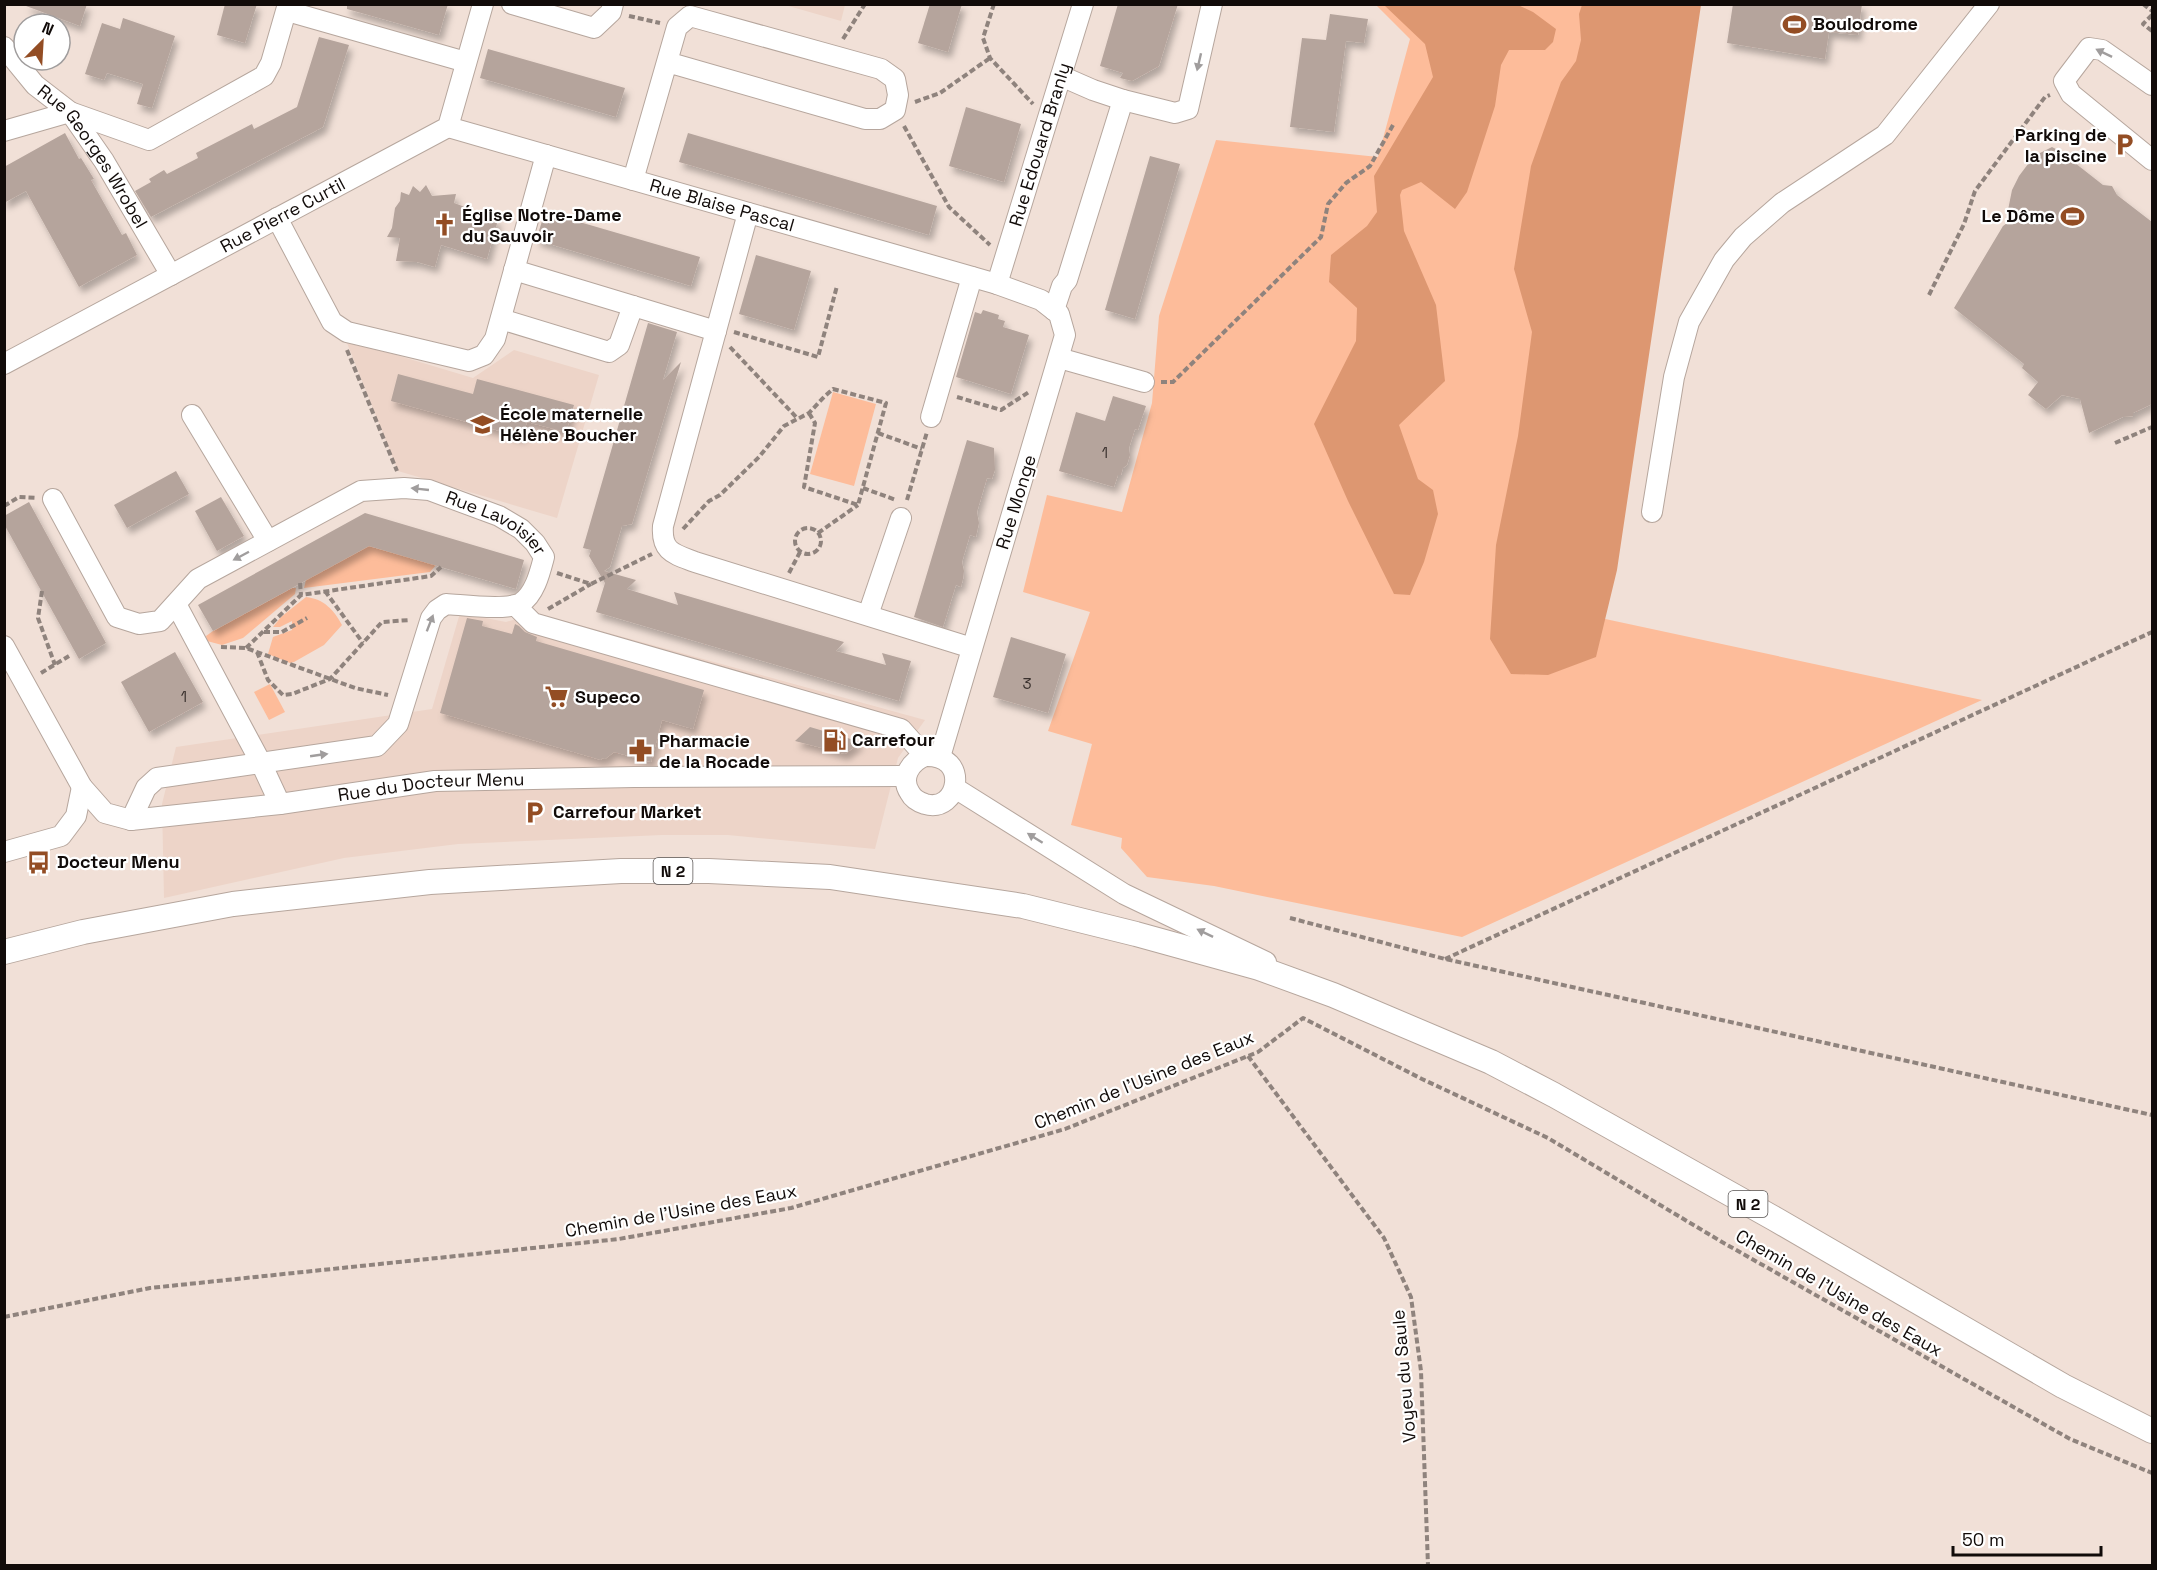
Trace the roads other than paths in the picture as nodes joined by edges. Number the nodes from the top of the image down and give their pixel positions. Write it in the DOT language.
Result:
graph roads {
  1 [pos="483,4"];
  2 [pos="512,4"];
  3 [pos="1083,4"];
  4 [pos="1212,4"];
  5 [pos="1989,4"];
  6 [pos="287,8"];
  7 [pos="612,8"];
  8 [pos="4,47"];
  9 [pos="466,62"];
  10 [pos="667,62"];
  11 [pos="1061,76"];
  12 [pos="2152,85"];
  13 [pos="1123,100"];
  14 [pos="70,112"];
  15 [pos="448,128"];
  16 [pos="4,130"];
  17 [pos="546,155"];
  18 [pos="2152,160"];
  19 [pos="633,180"];
  20 [pos="748,213"];
  21 [pos="278,218"];
  22 [pos="514,270"];
  23 [pos="171,275"];
  24 [pos="972,277"];
  25 [pos="997,284"];
  26 [pos="633,306"];
  27 [pos="1054,310"];
  28 [pos="501,319"];
  29 [pos="716,331"];
  30 [pos="1059,358"];
  31 [pos="4,364"];
  32 [pos="1144,382"];
  33 [pos="192,415"];
  34 [pos="931,417"];
  35 [pos="53,499"];
  36 [pos="1652,512"];
  37 [pos="901,519"];
  38 [pos="268,542"];
  39 [pos="176,604"];
  40 [pos="515,605"];
  41 [pos="868,615"];
  42 [pos="972,648"];
  43 [pos="7,657"];
  44 [pos="932,757"];
  45 [pos="261,763"];
  46 [pos="906,776"];
  47 [pos="82,787"];
  48 [pos="955,788"];
  49 [pos="280,804"];
  50 [pos="131,820"];
  51 [pos="4,852"];
  52 [pos="4,952"];
  53 [pos="1333,995"];
  54 [pos="2152,1431"];
  1 -- 9 [label="street"];
  2 -- 7 [label="street"];
  3 -- 11 [label="street, Rue Edouard Branly"];
  4 -- 13 [label="street, one-way"];
  5 -- 36 [label="street"];
  6 -- 9 [label="street"];
  6 -- 14 [label="street"];
  8 -- 14 [label="street, Rue Georges Wrobel"];
  9 -- 15 [label="street"];
  10 -- 10 [label="street"];
  10 -- 19 [label="street"];
  11 -- 13 [label="street"];
  11 -- 25 [label="street, Rue Edouard Branly"];
  12 -- 18 [label="street, one-way"];
  13 -- 27 [label="street"];
  14 -- 16 [label="street"];
  14 -- 23 [label="street, Rue Georges Wrobel"];
  15 -- 17 [label="street, Rue Blaise Pascal"];
  15 -- 21 [label="street, Rue Pierre Curtil"];
  17 -- 19 [label="street, Rue Blaise Pascal"];
  17 -- 22 [label="street"];
  19 -- 20 [label="street, Rue Blaise Pascal"];
  20 -- 24 [label="street, Rue Blaise Pascal"];
  20 -- 29 [label="street"];
  21 -- 23 [label="street, Rue Pierre Curtil"];
  21 -- 28 [label="street"];
  22 -- 26 [label="street"];
  22 -- 28 [label="street"];
  23 -- 31 [label="street, Rue Pierre Curtil"];
  24 -- 25 [label="street, Rue Blaise Pascal"];
  24 -- 34 [label="street"];
  25 -- 27 [label="street"];
  26 -- 28 [label="street"];
  26 -- 29 [label="street"];
  27 -- 30 [label="street, Rue Monge"];
  29 -- 41 [label="street"];
  30 -- 32 [label="street"];
  30 -- 42 [label="street, Rue Monge"];
  33 -- 38 [label="street"];
  35 -- 39 [label="street, Rue Lavoisier"];
  37 -- 41 [label="street"];
  38 -- 39 [label="street, Rue Lavoisier, one-way"];
  40 -- 38 [label="street, Rue Lavoisier, one-way"];
  39 -- 45 [label="street"];
  40 -- 44 [label="street"];
  45 -- 40 [label="street, one-way"];
  41 -- 42 [label="street"];
  42 -- 44 [label="street, Rue Monge"];
  43 -- 47 [label="street, Rue du Docteur Menu"];
  44 -- 46 [label="street"];
  44 -- 48 [label="street"];
  45 -- 49 [label="street"];
  45 -- 50 [label="street"];
  46 -- 48 [label="street"];
  46 -- 49 [label="street, Rue du Docteur Menu"];
  47 -- 50 [label="street, Rue du Docteur Menu"];
  47 -- 51 [label="street"];
  53 -- 48 [label="street, one-way"];
  49 -- 50 [label="street, Rue du Docteur Menu"];
  52 -- 53 [label="main road, N 2"];
  53 -- 54 [label="main road, N 2"];
}
